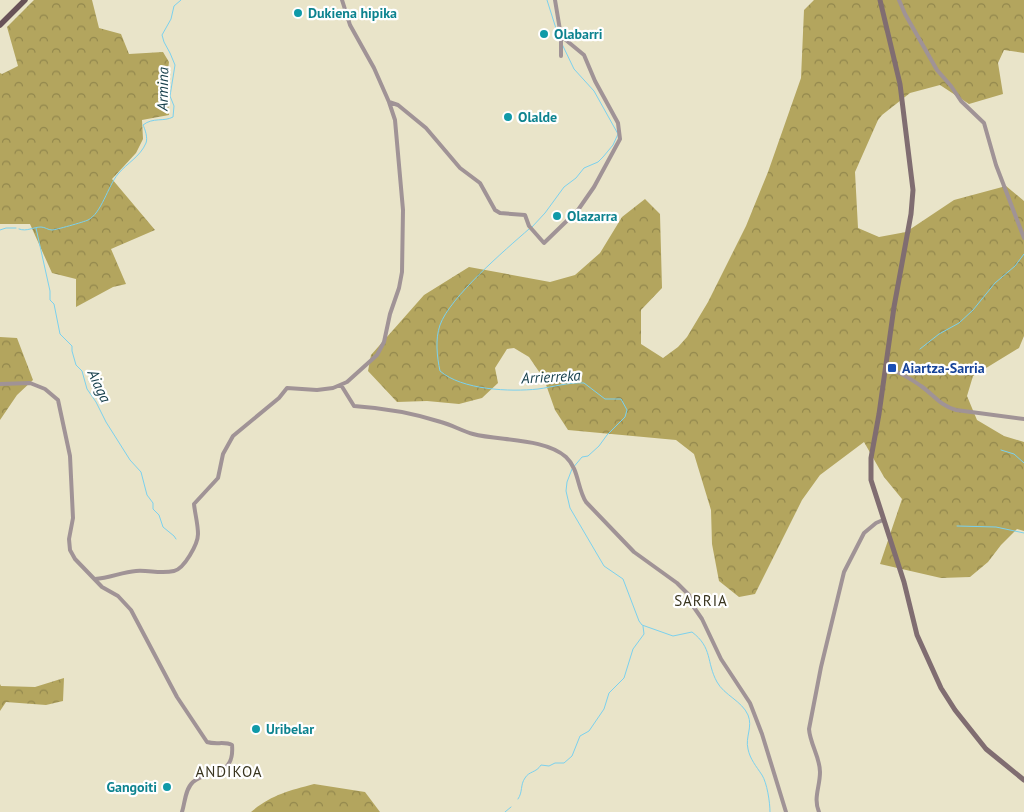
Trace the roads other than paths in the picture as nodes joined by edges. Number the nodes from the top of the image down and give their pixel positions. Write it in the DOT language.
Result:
graph roads {
  1 [pos="25,0"];
  2 [pos="342,0"];
  3 [pos="555,0"];
  4 [pos="880,0"];
  5 [pos="899,0"];
  6 [pos="0,25"];
  7 [pos="561,36"];
  8 [pos="560,56"];
  9 [pos="389,102"];
  10 [pos="1024,238"];
  11 [pos="886,367"];
  12 [pos="0,384"];
  13 [pos="341,385"];
  14 [pos="1024,418"];
  15 [pos="882,520"];
  16 [pos="95,579"];
  17 [pos="1024,780"];
  18 [pos="182,812"];
  19 [pos="786,812"];
  20 [pos="820,812"];
  1 -- 6 [label="main road"];
  2 -- 9 [label="street"];
  3 -- 7 [label="street"];
  4 -- 11 [label="street"];
  5 -- 10 [label="street"];
  7 -- 8 [label="street"];
  7 -- 9 [label="street"];
  9 -- 13 [label="street"];
  11 -- 14 [label="street"];
  11 -- 15 [label="street"];
  12 -- 16 [label="street"];
  13 -- 16 [label="street"];
  13 -- 19 [label="street"];
  15 -- 17 [label="street"];
  15 -- 20 [label="street"];
  16 -- 18 [label="street"];
}
